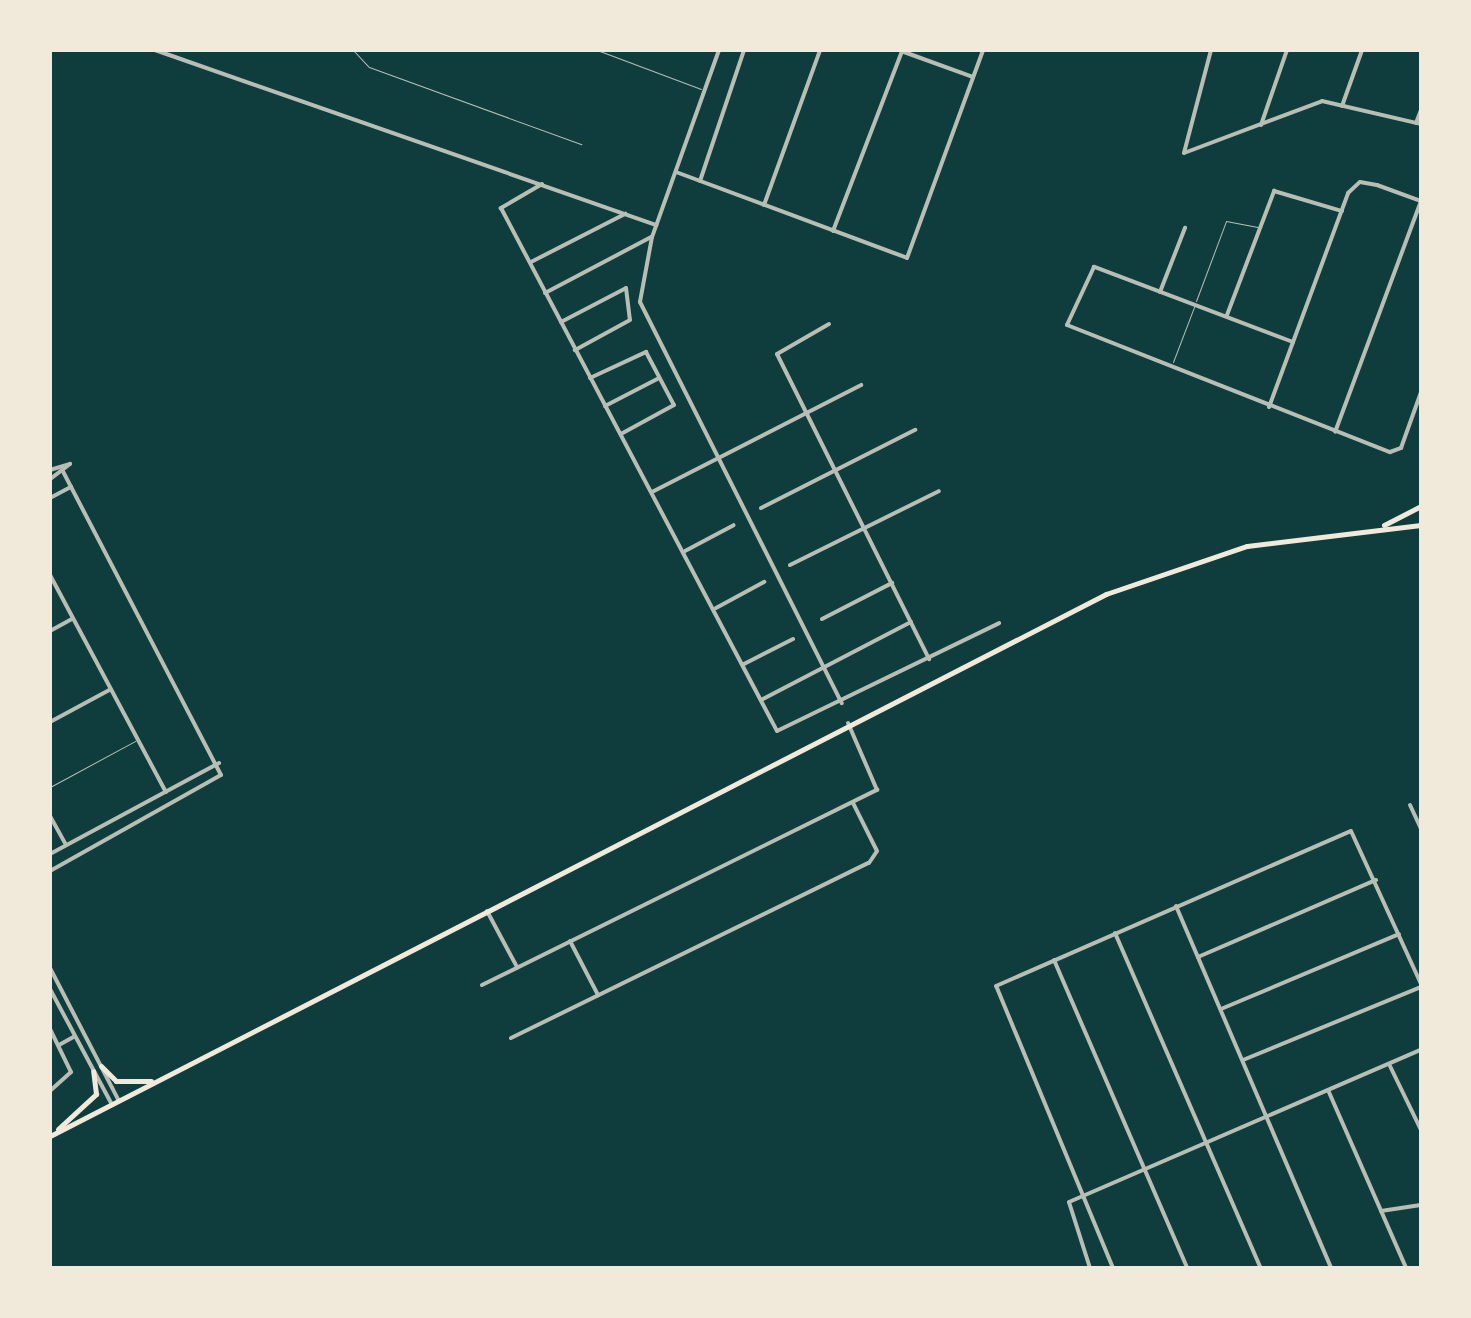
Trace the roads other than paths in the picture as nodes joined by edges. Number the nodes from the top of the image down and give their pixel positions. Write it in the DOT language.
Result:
graph roads {
  1 [pos="155,50"];
  2 [pos="353,50"];
  3 [pos="596,50"];
  4 [pos="719,50"];
  5 [pos="744,50"];
  6 [pos="820,50"];
  7 [pos="901,50"];
  8 [pos="983,50"];
  9 [pos="1211,50"];
  10 [pos="1287,50"];
  11 [pos="1362,50"];
  12 [pos="973,78"];
  13 [pos="704,90"];
  14 [pos="1342,106"];
  15 [pos="1421,110"];
  16 [pos="1419,124"];
  17 [pos="1261,126"];
  18 [pos="580,144"];
  19 [pos="676,172"];
  20 [pos="700,181"];
  21 [pos="542,184"];
  22 [pos="1421,202"];
  23 [pos="764,205"];
  24 [pos="1342,211"];
  25 [pos="625,214"];
  26 [pos="656,225"];
  27 [pos="1184,228"];
  28 [pos="1260,228"];
  29 [pos="833,231"];
  30 [pos="652,236"];
  31 [pos="530,263"];
  32 [pos="1160,292"];
  33 [pos="545,293"];
  34 [pos="1194,305"];
  35 [pos="1226,317"];
  36 [pos="561,322"];
  37 [pos="829,324"];
  38 [pos="1293,342"];
  39 [pos="575,350"];
  40 [pos="1170,369"];
  41 [pos="660,377"];
  42 [pos="590,378"];
  43 [pos="861,385"];
  44 [pos="1421,392"];
  45 [pos="605,406"];
  46 [pos="1269,407"];
  47 [pos="806,412"];
  48 [pos="915,430"];
  49 [pos="1335,432"];
  50 [pos="620,434"];
  51 [pos="716,458"];
  52 [pos="50,470"];
  53 [pos="836,470"];
  54 [pos="63,472"];
  55 [pos="50,479"];
  56 [pos="72,487"];
  57 [pos="939,490"];
  58 [pos="652,492"];
  59 [pos="50,498"];
  60 [pos="1421,506"];
  61 [pos="761,508"];
  62 [pos="1421,525"];
  63 [pos="734,526"];
  64 [pos="1381,526"];
  65 [pos="864,527"];
  66 [pos="683,552"];
  67 [pos="790,565"];
  68 [pos="50,575"];
  69 [pos="764,582"];
  70 [pos="892,583"];
  71 [pos="715,609"];
  72 [pos="73,618"];
  73 [pos="822,620"];
  74 [pos="911,622"];
  75 [pos="999,623"];
  76 [pos="50,631"];
  77 [pos="794,639"];
  78 [pos="929,659"];
  79 [pos="744,664"];
  80 [pos="824,667"];
  81 [pos="111,689"];
  82 [pos="761,700"];
  83 [pos="843,704"];
  84 [pos="50,722"];
  85 [pos="848,723"];
  86 [pos="138,740"];
  87 [pos="218,763"];
  88 [pos="50,787"];
  89 [pos="166,792"];
  90 [pos="853,803"];
  91 [pos="1410,805"];
  92 [pos="50,816"];
  93 [pos="1421,829"];
  94 [pos="66,845"];
  95 [pos="50,854"];
  96 [pos="50,871"];
  97 [pos="1376,880"];
  98 [pos="1176,906"];
  99 [pos="488,912"];
  100 [pos="1115,933"];
  101 [pos="1400,934"];
  102 [pos="570,941"];
  103 [pos="1198,957"];
  104 [pos="1054,960"];
  105 [pos="50,968"];
  106 [pos="516,968"];
  107 [pos="57,981"];
  108 [pos="482,985"];
  109 [pos="1421,985"];
  110 [pos="50,987"];
  111 [pos="598,994"];
  112 [pos="1221,1009"];
  113 [pos="50,1029"];
  114 [pos="75,1036"];
  115 [pos="511,1038"];
  116 [pos="59,1045"];
  117 [pos="1421,1050"];
  118 [pos="1243,1060"];
  119 [pos="1389,1064"];
  120 [pos="101,1066"];
  121 [pos="93,1071"];
  122 [pos="154,1081"];
  123 [pos="1328,1090"];
  124 [pos="50,1091"];
  125 [pos="118,1099"];
  126 [pos="110,1103"];
  127 [pos="1268,1116"];
  128 [pos="1421,1130"];
  129 [pos="51,1135"];
  130 [pos="1207,1143"];
  131 [pos="1145,1170"];
  132 [pos="1082,1197"];
  133 [pos="1421,1205"];
  134 [pos="1381,1211"];
  135 [pos="1090,1268"];
  136 [pos="1113,1268"];
  137 [pos="1187,1268"];
  138 [pos="1261,1268"];
  139 [pos="1330,1268"];
  140 [pos="1406,1268"];
  1 -- 21 [label="street"];
  2 -- 18 [label="lane"];
  3 -- 13 [label="lane"];
  4 -- 13 [label="street"];
  5 -- 20 [label="street"];
  6 -- 23 [label="street"];
  7 -- 12 [label="street"];
  7 -- 29 [label="street"];
  8 -- 12 [label="street"];
  9 -- 17 [label="street"];
  10 -- 17 [label="street"];
  11 -- 14 [label="street"];
  12 -- 29 [label="street"];
  13 -- 19 [label="street"];
  14 -- 16 [label="street"];
  14 -- 17 [label="street"];
  15 -- 16 [label="street"];
  19 -- 20 [label="street"];
  19 -- 26 [label="street"];
  20 -- 23 [label="street"];
  21 -- 25 [label="street"];
  21 -- 31 [label="street"];
  22 -- 24 [label="street"];
  22 -- 49 [label="street"];
  23 -- 29 [label="street"];
  24 -- 28 [label="street"];
  24 -- 38 [label="street"];
  25 -- 26 [label="street"];
  25 -- 31 [label="street"];
  26 -- 30 [label="street"];
  27 -- 32 [label="street"];
  28 -- 34 [label="lane"];
  28 -- 35 [label="street"];
  30 -- 33 [label="street"];
  30 -- 51 [label="street"];
  31 -- 33 [label="street"];
  32 -- 34 [label="street"];
  32 -- 40 [label="street"];
  33 -- 36 [label="street"];
  34 -- 35 [label="street"];
  34 -- 40 [label="lane"];
  35 -- 38 [label="street"];
  36 -- 39 [label="street"];
  36 -- 39 [label="street"];
  37 -- 47 [label="street"];
  38 -- 46 [label="street"];
  39 -- 42 [label="street"];
  40 -- 46 [label="street"];
  41 -- 42 [label="street"];
  41 -- 45 [label="street"];
  41 -- 50 [label="street"];
  42 -- 45 [label="street"];
  43 -- 47 [label="street"];
  44 -- 49 [label="street"];
  45 -- 50 [label="street"];
  46 -- 49 [label="street"];
  47 -- 51 [label="street"];
  47 -- 53 [label="street"];
  48 -- 53 [label="street"];
  50 -- 58 [label="street"];
  51 -- 58 [label="street"];
  51 -- 80 [label="street"];
  52 -- 54 [label="street"];
  53 -- 61 [label="street"];
  53 -- 65 [label="street"];
  54 -- 55 [label="street"];
  54 -- 56 [label="street"];
  56 -- 59 [label="street"];
  56 -- 87 [label="street"];
  57 -- 65 [label="street"];
  58 -- 66 [label="street"];
  60 -- 64 [label="main road"];
  62 -- 64 [label="main road"];
  63 -- 66 [label="street"];
  64 -- 85 [label="main road"];
  65 -- 67 [label="street"];
  65 -- 70 [label="street"];
  66 -- 71 [label="street"];
  68 -- 72 [label="street"];
  69 -- 71 [label="street"];
  70 -- 73 [label="street"];
  70 -- 74 [label="street"];
  71 -- 79 [label="street"];
  72 -- 76 [label="street"];
  72 -- 81 [label="street"];
  74 -- 78 [label="street"];
  74 -- 80 [label="street"];
  75 -- 78 [label="street"];
  77 -- 79 [label="street"];
  78 -- 83 [label="street"];
  79 -- 82 [label="street"];
  80 -- 82 [label="street"];
  80 -- 83 [label="street"];
  81 -- 84 [label="street"];
  81 -- 86 [label="street"];
  82 -- 83 [label="street"];
  85 -- 90 [label="street"];
  85 -- 99 [label="main road"];
  86 -- 88 [label="lane"];
  86 -- 89 [label="street"];
  87 -- 89 [label="street"];
  87 -- 96 [label="street"];
  89 -- 94 [label="street"];
  90 -- 102 [label="street"];
  90 -- 111 [label="street"];
  91 -- 93 [label="street"];
  92 -- 94 [label="street"];
  94 -- 95 [label="street"];
  97 -- 98 [label="street"];
  97 -- 101 [label="street"];
  97 -- 103 [label="street"];
  98 -- 100 [label="street"];
  98 -- 103 [label="street"];
  99 -- 106 [label="street"];
  99 -- 122 [label="main road"];
  100 -- 104 [label="street"];
  100 -- 130 [label="street"];
  101 -- 109 [label="street"];
  101 -- 112 [label="street"];
  102 -- 106 [label="street"];
  102 -- 111 [label="street"];
  103 -- 112 [label="street"];
  104 -- 131 [label="street"];
  104 -- 132 [label="street"];
  105 -- 107 [label="street"];
  106 -- 108 [label="street"];
  107 -- 110 [label="street"];
  107 -- 120 [label="street"];
  109 -- 118 [label="street"];
  110 -- 114 [label="street"];
  111 -- 115 [label="street"];
  112 -- 118 [label="street"];
  113 -- 116 [label="street"];
  114 -- 116 [label="street"];
  114 -- 121 [label="street"];
  116 -- 124 [label="street"];
  117 -- 119 [label="street"];
  118 -- 127 [label="street"];
  119 -- 123 [label="street"];
  119 -- 128 [label="street"];
  120 -- 122 [label="main road"];
  120 -- 125 [label="street"];
  121 -- 126 [label="street"];
  121 -- 129 [label="main road"];
  122 -- 125 [label="main road"];
  123 -- 127 [label="street"];
  123 -- 134 [label="street"];
  125 -- 126 [label="main road"];
  126 -- 129 [label="main road"];
  127 -- 130 [label="street"];
  127 -- 139 [label="street"];
  130 -- 131 [label="street"];
  130 -- 138 [label="street"];
  131 -- 132 [label="street"];
  131 -- 137 [label="street"];
  132 -- 135 [label="street"];
  132 -- 136 [label="street"];
  133 -- 134 [label="street"];
  134 -- 140 [label="street"];
}
